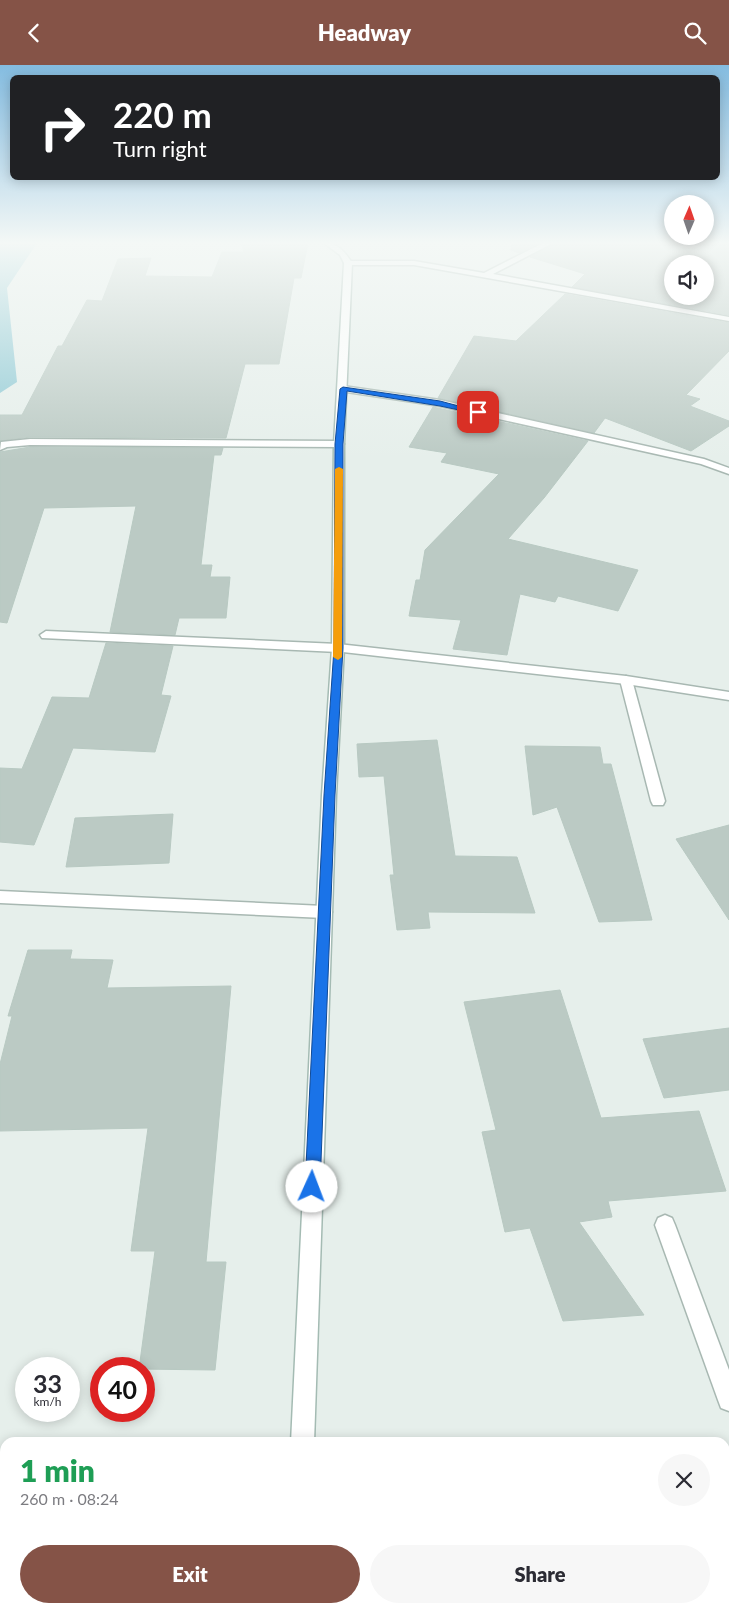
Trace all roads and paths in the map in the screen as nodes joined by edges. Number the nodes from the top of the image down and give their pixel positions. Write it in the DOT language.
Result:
graph roads {
  1 [pos="346,315"];
  2 [pos="708,315"];
  3 [pos="729,319"];
  4 [pos="343,389"];
  5 [pos="339,444"];
  6 [pos="0,447"];
  7 [pos="729,471"];
  8 [pos="46,635"];
  9 [pos="338,648"];
  10 [pos="626,680"];
  11 [pos="729,697"];
  12 [pos="658,801"];
  13 [pos="0,897"];
  14 [pos="324,912"];
  15 [pos="666,1225"];
  16 [pos="729,1400"];
  17 [pos="302,1437"];
  1 -- 4 [label="street"];
  2 -- 3 [label="street"];
  4 -- 5 [label="street"];
  4 -- 7 [label="street"];
  5 -- 6 [label="street"];
  5 -- 9 [label="street"];
  8 -- 9 [label="street"];
  9 -- 10 [label="street"];
  9 -- 14 [label="street"];
  10 -- 11 [label="street"];
  10 -- 12 [label="street"];
  13 -- 14 [label="street"];
  14 -- 17 [label="street"];
  15 -- 16 [label="street"];
}
